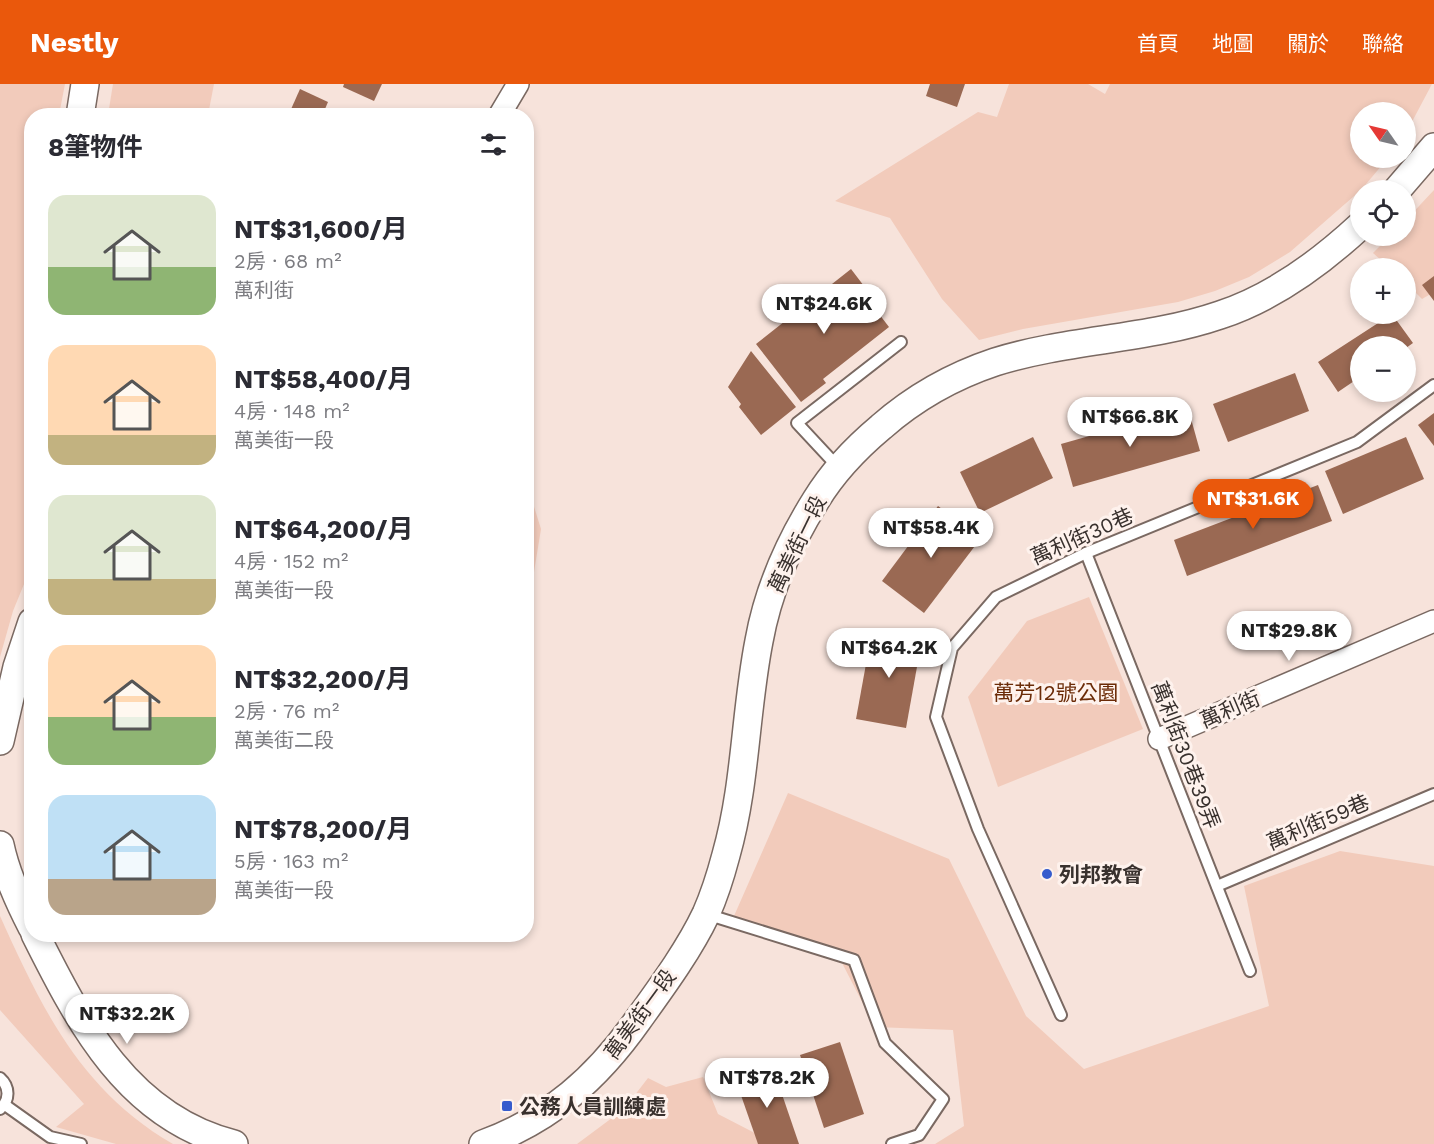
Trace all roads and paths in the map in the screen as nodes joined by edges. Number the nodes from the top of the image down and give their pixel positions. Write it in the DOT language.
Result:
graph roads {
  1 [pos="85,84"];
  2 [pos="518,84"];
  3 [pos="81,108"];
  4 [pos="504,108"];
  5 [pos="1434,147"];
  6 [pos="1406,180"];
  7 [pos="1350,234"];
  8 [pos="901,342"];
  9 [pos="1434,385"];
  10 [pos="839,468"];
  11 [pos="1086,553"];
  12 [pos="1434,621"];
  13 [pos="24,646"];
  14 [pos="1159,739"];
  15 [pos="0,741"];
  16 [pos="1434,794"];
  17 [pos="0,845"];
  18 [pos="1216,885"];
  19 [pos="24,912"];
  20 [pos="706,914"];
  21 [pos="39,942"];
  22 [pos="1250,971"];
  23 [pos="1061,1014"];
  24 [pos="0,1078"];
  25 [pos="2,1107"];
  26 [pos="81,1144"];
  27 [pos="234,1144"];
  28 [pos="483,1144"];
  29 [pos="892,1144"];
  1 -- 3 [label="street"];
  2 -- 4 [label="street"];
  5 -- 6 [label="street"];
  7 -- 10 [label="street, 萬美街一段"];
  8 -- 10 [label="lane"];
  9 -- 11 [label="lane, 萬利街30巷"];
  10 -- 20 [label="street, 萬美街一段"];
  11 -- 14 [label="lane, 萬利街30巷39弄"];
  11 -- 23 [label="lane, 萬利街30巷"];
  12 -- 14 [label="street, 萬利街"];
  13 -- 15 [label="street"];
  14 -- 18 [label="lane, 萬利街30巷39弄"];
  16 -- 18 [label="lane, 萬利街59巷"];
  17 -- 19 [label="street"];
  18 -- 22 [label="lane, 萬利街30巷39弄"];
  20 -- 28 [label="street, 萬美街一段"];
  20 -- 29 [label="lane"];
  21 -- 27 [label="street"];
  24 -- 25 [label="lane"];
  25 -- 26 [label="lane"];
}
